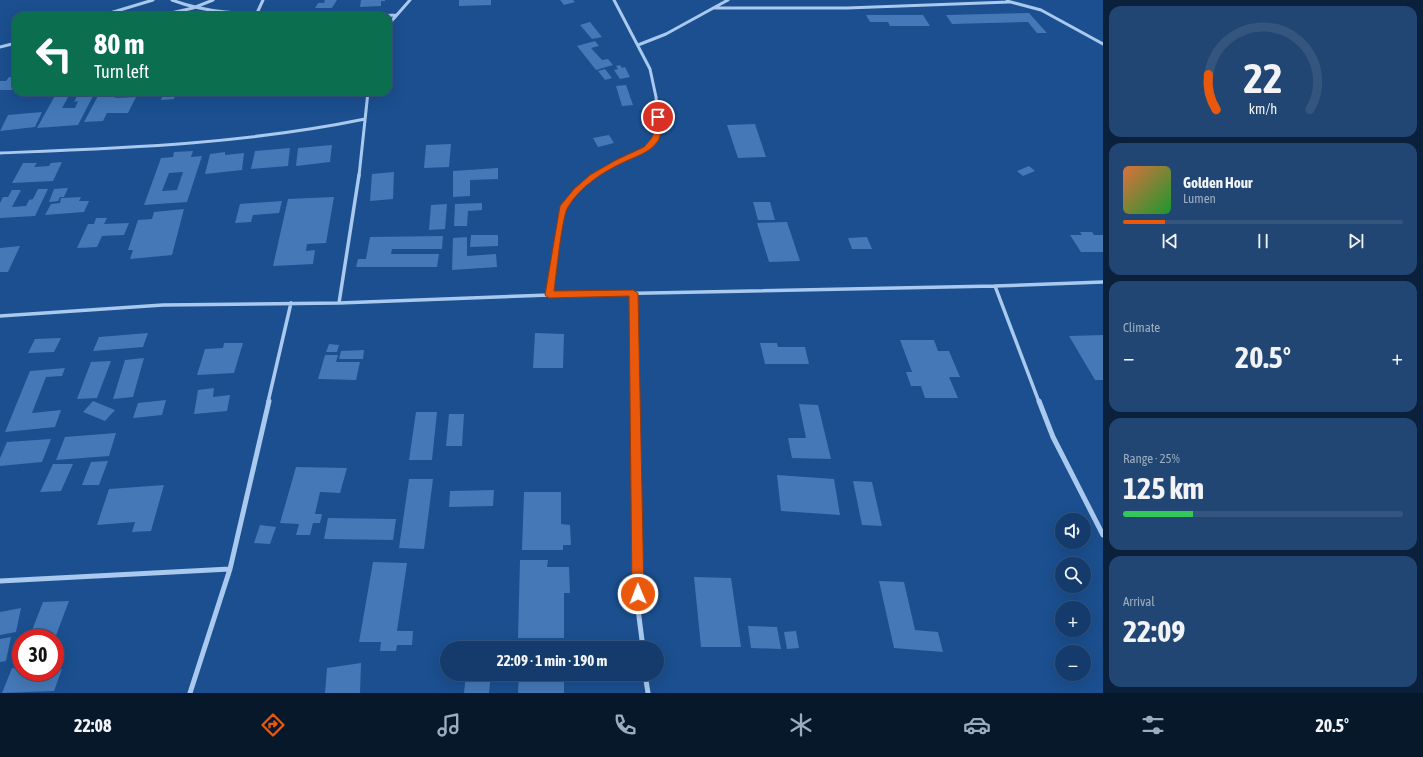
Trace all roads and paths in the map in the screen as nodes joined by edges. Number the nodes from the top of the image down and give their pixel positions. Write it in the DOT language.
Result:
graph roads {
  1 [pos="153,0"];
  2 [pos="172,0"];
  3 [pos="213,0"];
  4 [pos="263,0"];
  5 [pos="410,0"];
  6 [pos="614,0"];
  7 [pos="728,0"];
  8 [pos="1000,0"];
  9 [pos="1009,2"];
  10 [pos="193,8"];
  11 [pos="713,8"];
  12 [pos="113,12"];
  13 [pos="176,12"];
  14 [pos="244,12"];
  15 [pos="257,12"];
  16 [pos="392,15"];
  17 [pos="398,15"];
  18 [pos="392,22"];
  19 [pos="12,44"];
  20 [pos="1103,44"];
  21 [pos="638,45"];
  22 [pos="0,47"];
  23 [pos="368,96"];
  24 [pos="365,119"];
  25 [pos="0,153"];
  26 [pos="1103,282"];
  27 [pos="995,286"];
  28 [pos="633,293"];
  29 [pos="549,295"];
  30 [pos="339,303"];
  31 [pos="291,304"];
  32 [pos="0,316"];
  33 [pos="1103,534"];
  34 [pos="230,569"];
  35 [pos="0,581"];
  36 [pos="642,641"];
  37 [pos="647,681"];
  38 [pos="190,693"];
  39 [pos="648,693"];
  1 -- 12 [label="street"];
  2 -- 10 [label="street"];
  3 -- 10 [label="street"];
  4 -- 15 [label="street"];
  5 -- 17 [label="street"];
  6 -- 21 [label="street"];
  7 -- 11 [label="street"];
  8 -- 9 [label="street"];
  9 -- 11 [label="street"];
  9 -- 20 [label="street"];
  10 -- 13 [label="street"];
  10 -- 14 [label="street"];
  11 -- 21 [label="street"];
  16 -- 17 [label="street"];
  17 -- 18 [label="street"];
  19 -- 22 [label="street"];
  21 -- 29 [label="street"];
  23 -- 24 [label="street"];
  24 -- 25 [label="street"];
  24 -- 30 [label="street"];
  26 -- 27 [label="street"];
  27 -- 28 [label="street"];
  27 -- 33 [label="street"];
  28 -- 29 [label="street"];
  28 -- 36 [label="street"];
  29 -- 30 [label="street"];
  30 -- 31 [label="street"];
  31 -- 32 [label="street"];
  31 -- 34 [label="street"];
  34 -- 35 [label="street"];
  34 -- 38 [label="street"];
  37 -- 39 [label="street"];
}
